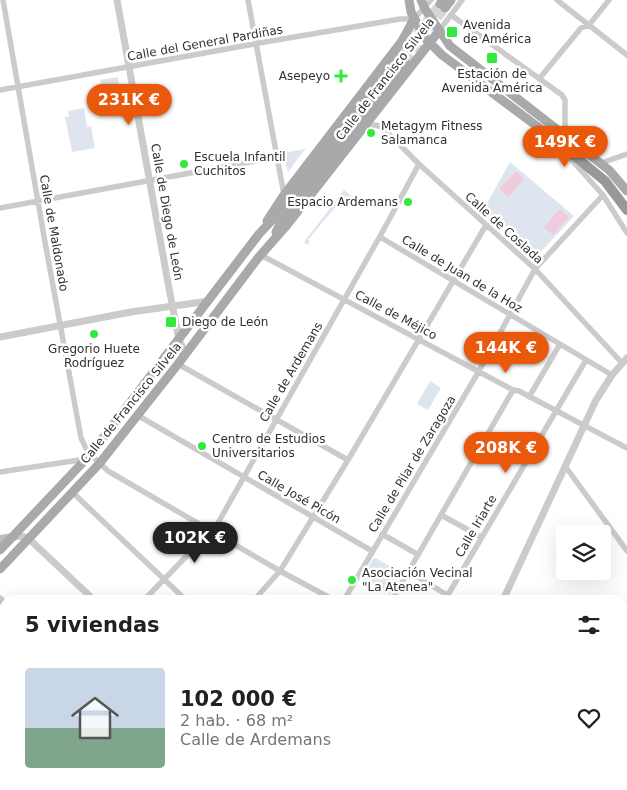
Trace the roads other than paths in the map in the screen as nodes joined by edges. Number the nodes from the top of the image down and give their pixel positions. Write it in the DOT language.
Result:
graph roads {
  1 [pos="3,0"];
  2 [pos="117,0"];
  3 [pos="248,0"];
  4 [pos="409,0"];
  5 [pos="421,0"];
  6 [pos="451,0"];
  7 [pos="462,0"];
  8 [pos="557,0"];
  9 [pos="609,0"];
  10 [pos="442,5"];
  11 [pos="425,9"];
  12 [pos="414,20"];
  13 [pos="589,25"];
  14 [pos="439,31"];
  15 [pos="430,43"];
  16 [pos="256,44"];
  17 [pos="627,55"];
  18 [pos="129,67"];
  19 [pos="539,79"];
  20 [pos="18,86"];
  21 [pos="0,90"];
  22 [pos="364,127"];
  23 [pos="565,136"];
  24 [pos="554,140"];
  25 [pos="627,154"];
  26 [pos="277,157"];
  27 [pos="419,164"];
  28 [pos="600,164"];
  29 [pos="150,181"];
  30 [pos="627,191"];
  31 [pos="603,194"];
  32 [pos="284,195"];
  33 [pos="38,201"];
  34 [pos="0,208"];
  35 [pos="627,210"];
  36 [pos="486,225"];
  37 [pos="627,233"];
  38 [pos="259,234"];
  39 [pos="380,237"];
  40 [pos="270,243"];
  41 [pos="261,255"];
  42 [pos="535,269"];
  43 [pos="453,280"];
  44 [pos="344,299"];
  45 [pos="209,300"];
  46 [pos="173,306"];
  47 [pos="510,314"];
  48 [pos="60,325"];
  49 [pos="0,336"];
  50 [pos="419,338"];
  51 [pos="179,340"];
  52 [pos="560,344"];
  53 [pos="586,360"];
  54 [pos="625,360"];
  55 [pos="180,361"];
  56 [pos="479,370"];
  57 [pos="612,375"];
  58 [pos="513,390"];
  59 [pos="530,397"];
  60 [pos="556,410"];
  61 [pos="137,415"];
  62 [pos="276,420"];
  63 [pos="584,426"];
  64 [pos="627,448"];
  65 [pos="88,457"];
  66 [pos="348,460"];
  67 [pos="99,464"];
  68 [pos="565,466"];
  69 [pos="0,472"];
  70 [pos="244,476"];
  71 [pos="72,492"];
  72 [pos="441,515"];
  73 [pos="314,517"];
  74 [pos="213,532"];
  75 [pos="382,534"];
  76 [pos="12,537"];
  77 [pos="481,537"];
  78 [pos="28,538"];
  79 [pos="0,539"];
  80 [pos="0,550"];
  81 [pos="372,551"];
  82 [pos="627,551"];
  83 [pos="417,554"];
  84 [pos="0,569"];
  85 [pos="408,571"];
  86 [pos="280,572"];
  87 [pos="164,580"];
  88 [pos="89,595"];
  89 [pos="149,595"];
  90 [pos="180,595"];
  91 [pos="259,595"];
  92 [pos="324,595"];
  93 [pos="347,595"];
  94 [pos="395,595"];
  95 [pos="442,595"];
  96 [pos="448,595"];
  97 [pos="505,595"];
  1 -- 20 [label="street, Calle de Maldonado"];
  2 -- 18 [label="street, Calle de Diego de León"];
  3 -- 16 [label="street"];
  4 -- 12 [label="main road"];
  5 -- 11 [label="main road"];
  6 -- 10 [label="main road, Calle de Francisco Silvela"];
  7 -- 10 [label="street, Calle de Francisco Silvela"];
  8 -- 13 [label="street"];
  9 -- 13 [label="street"];
  10 -- 11 [label="street, Calle de Francisco Silvela"];
  10 -- 14 [label="street, Calle de Francisco Silvela"];
  10 -- 19 [label="street"];
  11 -- 12 [label="street, Calle de Francisco Silvela"];
  11 -- 14 [label="main road"];
  12 -- 15 [label="main road"];
  12 -- 16 [label="street, Calle del General Pardiñas"];
  12 -- 32 [label="main road, Calle de Francisco Silvela"];
  13 -- 17 [label="street"];
  13 -- 19 [label="street"];
  14 -- 15 [label="main road, Calle de Francisco Silvela"];
  14 -- 23 [label="main road"];
  15 -- 22 [label="main road, Calle de Francisco Silvela"];
  15 -- 24 [label="main road"];
  16 -- 18 [label="street, Calle del General Pardiñas"];
  16 -- 26 [label="street"];
  18 -- 20 [label="street, Calle del General Pardiñas"];
  18 -- 29 [label="street, Calle de Diego de León"];
  19 -- 23 [label="street"];
  20 -- 21 [label="street, Calle del General Pardiñas"];
  20 -- 33 [label="street, Calle de Maldonado"];
  22 -- 27 [label="street, Calle de Coslada"];
  22 -- 40 [label="main road, Calle de Francisco Silvela"];
  23 -- 28 [label="main road"];
  24 -- 31 [label="street"];
  24 -- 35 [label="highway"];
  25 -- 28 [label="street"];
  26 -- 29 [label="street"];
  26 -- 32 [label="street"];
  27 -- 36 [label="street, Calle de Coslada"];
  27 -- 39 [label="street, Calle de Ardemans"];
  28 -- 30 [label="main road"];
  29 -- 33 [label="street"];
  29 -- 46 [label="street, Calle de Diego de León"];
  31 -- 37 [label="street"];
  31 -- 42 [label="street, Calle de Pilar de Zaragoza"];
  32 -- 38 [label="main road, Calle de Francisco Silvela"];
  33 -- 34 [label="street"];
  33 -- 48 [label="street, Calle de Maldonado"];
  36 -- 42 [label="street, Calle de Coslada"];
  36 -- 43 [label="street"];
  38 -- 40 [label="main road, Calle de Francisco Silvela"];
  38 -- 45 [label="main road, Calle de Francisco Silvela"];
  39 -- 43 [label="street, Calle de Juan de la Hoz"];
  39 -- 44 [label="street, Calle de Ardemans"];
  40 -- 41 [label="main road, Calle de Francisco Silvela"];
  41 -- 44 [label="street, Calle de Méjico"];
  41 -- 55 [label="main road, Calle de Francisco Silvela"];
  42 -- 47 [label="street, Calle de Pilar de Zaragoza"];
  42 -- 54 [label="street, Calle de Coslada"];
  43 -- 47 [label="street, Calle de Juan de la Hoz"];
  43 -- 50 [label="street"];
  44 -- 50 [label="street, Calle de Méjico"];
  44 -- 62 [label="street, Calle de Ardemans"];
  45 -- 46 [label="street"];
  45 -- 51 [label="main road, Calle de Francisco Silvela"];
  46 -- 48 [label="street"];
  46 -- 51 [label="street, Calle de Diego de León"];
  47 -- 52 [label="street, Calle de Juan de la Hoz"];
  47 -- 56 [label="street, Calle de Pilar de Zaragoza"];
  48 -- 49 [label="street"];
  48 -- 65 [label="street, Calle de Maldonado"];
  50 -- 56 [label="street, Calle de Méjico"];
  50 -- 66 [label="street"];
  51 -- 55 [label="street, Calle de Diego de León"];
  51 -- 65 [label="main road, Calle de Francisco Silvela"];
  52 -- 53 [label="street, Calle de Juan de la Hoz"];
  52 -- 59 [label="street"];
  53 -- 57 [label="street, Calle de Juan de la Hoz"];
  53 -- 60 [label="street, Calle Iriarte"];
  54 -- 57 [label="street"];
  55 -- 61 [label="main road, Calle de Francisco Silvela"];
  55 -- 62 [label="street"];
  56 -- 58 [label="street, Calle de Méjico"];
  56 -- 75 [label="street, Calle de Pilar de Zaragoza"];
  57 -- 63 [label="street"];
  58 -- 59 [label="street, Calle de Méjico"];
  58 -- 72 [label="street"];
  59 -- 60 [label="street, Calle de Méjico"];
  60 -- 63 [label="street, Calle de Méjico"];
  60 -- 77 [label="street, Calle Iriarte"];
  61 -- 67 [label="main road, Calle de Francisco Silvela"];
  61 -- 70 [label="street, Calle José Picón"];
  62 -- 66 [label="street"];
  62 -- 70 [label="street, Calle de Ardemans"];
  63 -- 64 [label="street, Calle de Méjico"];
  63 -- 68 [label="street"];
  65 -- 67 [label="street, Calle de Maldonado"];
  65 -- 69 [label="street"];
  65 -- 76 [label="main road, Calle de Francisco Silvela"];
  66 -- 73 [label="street"];
  67 -- 71 [label="main road, Calle de Francisco Silvela"];
  67 -- 74 [label="street, Calle de Maldonado"];
  68 -- 82 [label="street"];
  68 -- 97 [label="street"];
  70 -- 73 [label="street, Calle José Picón"];
  70 -- 74 [label="street, Calle de Ardemans"];
  71 -- 78 [label="main road, Calle de Francisco Silvela"];
  71 -- 87 [label="street"];
  72 -- 77 [label="street"];
  72 -- 83 [label="street"];
  73 -- 81 [label="street, Calle José Picón"];
  73 -- 86 [label="street"];
  74 -- 86 [label="street, Calle de Maldonado"];
  74 -- 87 [label="street, Calle de Ardemans"];
  75 -- 81 [label="street, Calle de Pilar de Zaragoza"];
  75 -- 83 [label="street"];
  76 -- 78 [label="street"];
  76 -- 79 [label="main road"];
  76 -- 80 [label="main road, Calle de Francisco Silvela"];
  77 -- 96 [label="street, Calle Iriarte"];
  78 -- 84 [label="main road, Calle de Francisco Silvela"];
  78 -- 88 [label="street"];
  81 -- 93 [label="street, Calle de Pilar de Zaragoza"];
  83 -- 85 [label="street"];
  85 -- 94 [label="street"];
  85 -- 95 [label="street"];
  86 -- 91 [label="street"];
  86 -- 92 [label="street, Calle de Maldonado"];
  87 -- 89 [label="street, Calle de Ardemans"];
  87 -- 90 [label="street"];
}
